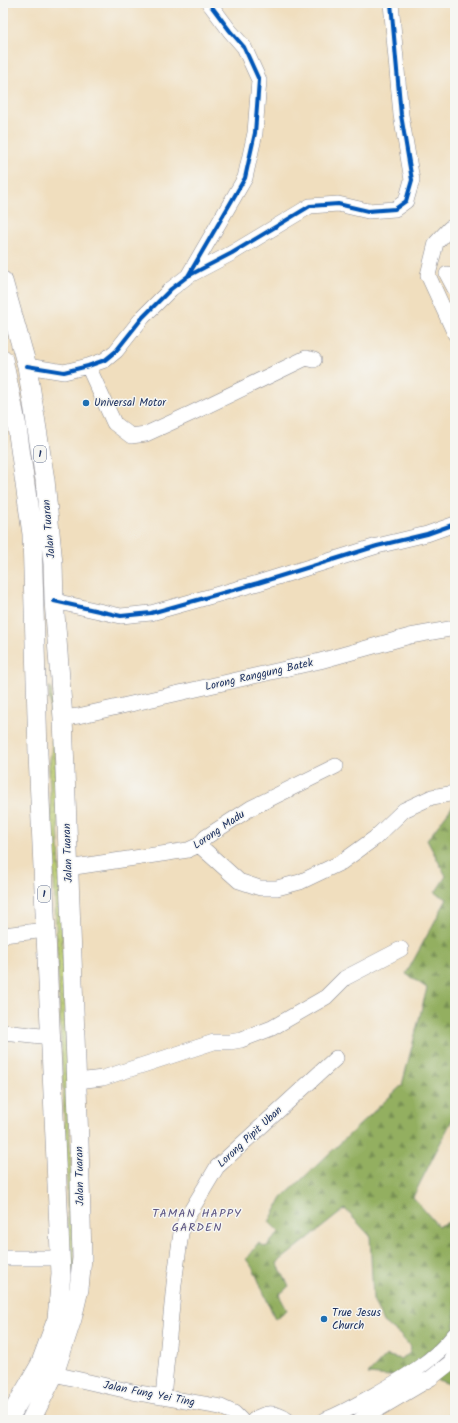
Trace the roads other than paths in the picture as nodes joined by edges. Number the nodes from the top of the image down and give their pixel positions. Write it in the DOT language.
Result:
graph roads {
  1 [pos="209,3"];
  2 [pos="391,3"];
  3 [pos="455,227"];
  4 [pos="447,274"];
  5 [pos="188,276"];
  6 [pos="3,281"];
  7 [pos="455,289"];
  8 [pos="455,334"];
  9 [pos="3,359"];
  10 [pos="314,360"];
  11 [pos="27,366"];
  12 [pos="88,366"];
  13 [pos="455,524"];
  14 [pos="54,601"];
  15 [pos="455,628"];
  16 [pos="61,690"];
  17 [pos="63,718"];
  18 [pos="38,754"];
  19 [pos="336,766"];
  20 [pos="455,793"];
  21 [pos="199,845"];
  22 [pos="68,868"];
  23 [pos="46,930"];
  24 [pos="3,935"];
  25 [pos="401,949"];
  26 [pos="3,1032"];
  27 [pos="51,1037"];
  28 [pos="336,1058"];
  29 [pos="77,1081"];
  30 [pos="3,1258"];
  31 [pos="60,1258"];
  32 [pos="56,1319"];
  33 [pos="455,1334"];
  34 [pos="455,1355"];
  35 [pos="431,1358"];
  36 [pos="442,1369"];
  37 [pos="54,1374"];
  38 [pos="163,1397"];
  39 [pos="286,1419"];
  40 [pos="8,1420"];
  41 [pos="31,1420"];
  42 [pos="241,1420"];
  43 [pos="254,1420"];
  44 [pos="325,1420"];
  45 [pos="360,1420"];
  1 -- 5 [label="street"];
  2 -- 5 [label="street"];
  3 -- 8 [label="street"];
  4 -- 7 [label="street"];
  5 -- 12 [label="street"];
  6 -- 11 [label="main road, Jalan Tuaran / 1"];
  9 -- 18 [label="main road, Jalan Tuaran / 1"];
  10 -- 12 [label="street"];
  11 -- 12 [label="street"];
  11 -- 14 [label="main road, Jalan Tuaran / 1"];
  13 -- 14 [label="street"];
  14 -- 16 [label="main road, Jalan Tuaran / 1"];
  15 -- 17 [label="street, Lorong Ranggung Batek"];
  16 -- 17 [label="main road, Jalan Tuaran / 1"];
  16 -- 18 [label="main road"];
  17 -- 22 [label="main road, Jalan Tuaran / 1"];
  18 -- 23 [label="main road, Jalan Tuaran / 1"];
  19 -- 21 [label="street, Lorong Madu"];
  20 -- 21 [label="street"];
  21 -- 22 [label="street, Lorong Madu"];
  22 -- 29 [label="main road, Jalan Tuaran / 1"];
  23 -- 24 [label="street"];
  23 -- 27 [label="main road, Jalan Tuaran / 1"];
  25 -- 29 [label="street"];
  26 -- 27 [label="street"];
  27 -- 31 [label="main road, Jalan Tuaran / 1"];
  28 -- 38 [label="street, Lorong Pipit Uban"];
  29 -- 37 [label="main road, Jalan Tuaran / 1"];
  30 -- 31 [label="street"];
  31 -- 32 [label="main road, Jalan Tuaran / 1"];
  32 -- 37 [label="main road"];
  32 -- 40 [label="main road, Jalan Tuaran / 1"];
  33 -- 35 [label="street"];
  34 -- 36 [label="street"];
  35 -- 36 [label="street"];
  35 -- 44 [label="street"];
  36 -- 45 [label="street"];
  37 -- 38 [label="street, Jalan Fung Yei Ting"];
  37 -- 41 [label="main road, Jalan Tuaran / 1"];
  38 -- 42 [label="street, Jalan Fung Yei Ting"];
  39 -- 43 [label="street"];
}
